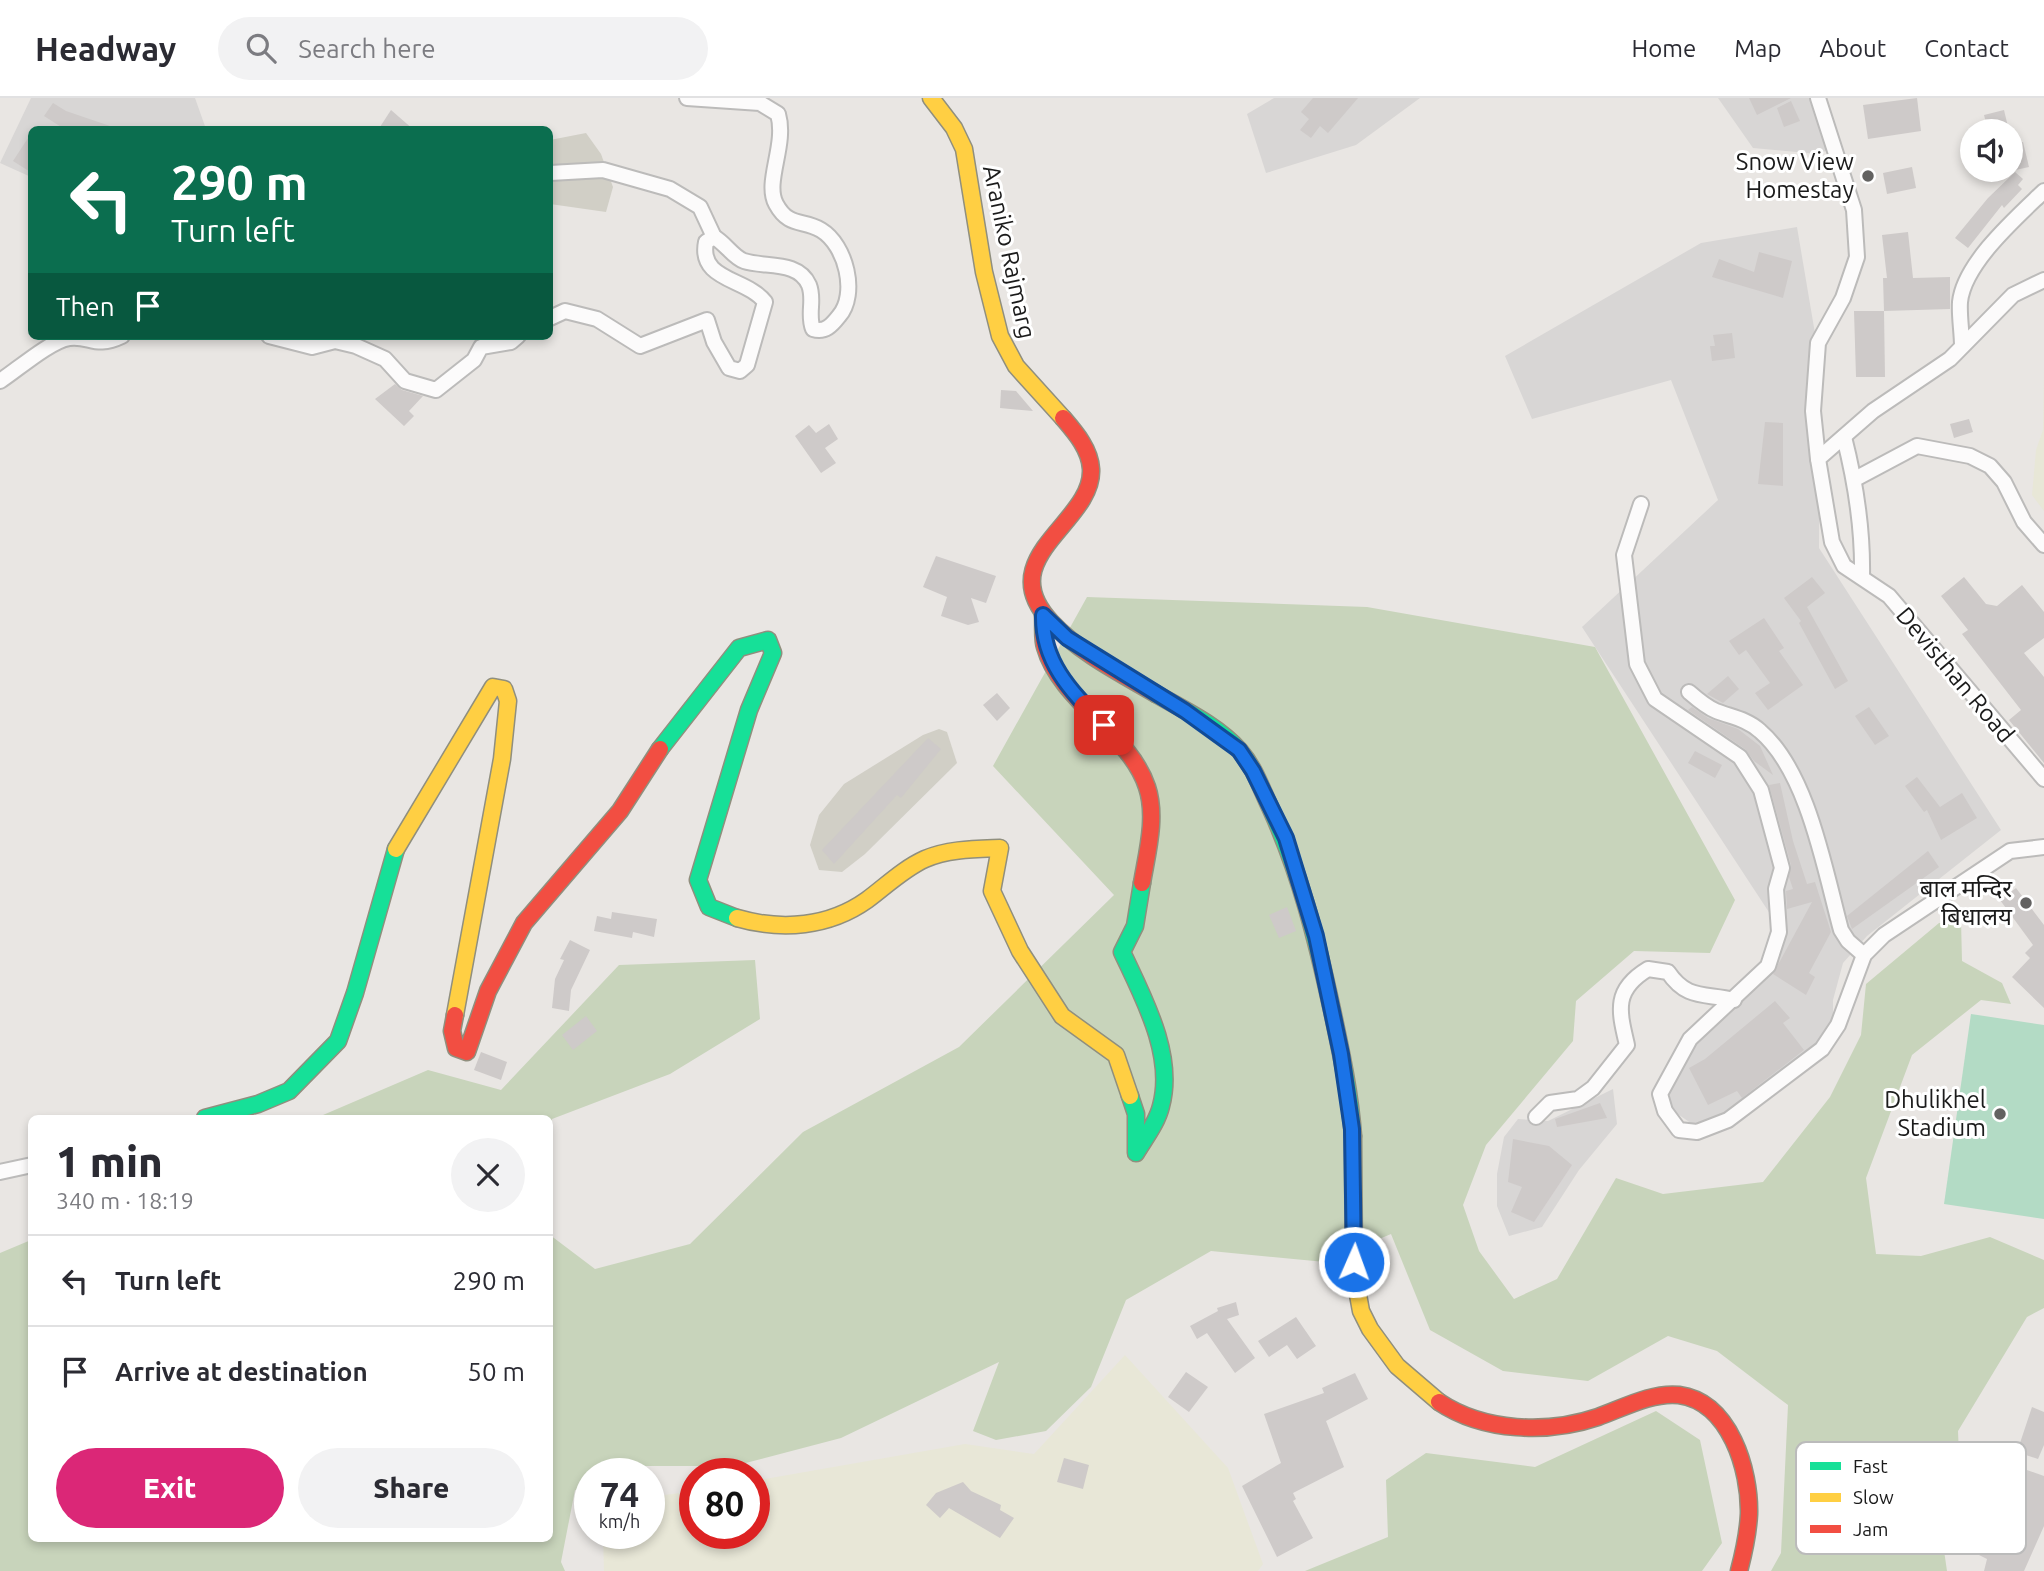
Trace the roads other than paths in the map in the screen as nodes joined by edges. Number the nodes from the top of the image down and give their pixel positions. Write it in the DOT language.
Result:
graph roads {
  1 [pos="687,98"];
  2 [pos="931,98"];
  3 [pos="1818,98"];
  4 [pos="553,173"];
  5 [pos="2044,191"];
  6 [pos="714,237"];
  7 [pos="2044,280"];
  8 [pos="553,316"];
  9 [pos="64,340"];
  10 [pos="82,340"];
  11 [pos="110,340"];
  12 [pos="285,340"];
  13 [pos="513,340"];
  14 [pos="1962,346"];
  15 [pos="0,381"];
  16 [pos="1844,437"];
  17 [pos="1818,459"];
  18 [pos="1855,479"];
  19 [pos="1641,504"];
  20 [pos="2044,545"];
  21 [pos="1862,577"];
  22 [pos="1043,615"];
  23 [pos="1689,692"];
  24 [pos="2044,779"];
  25 [pos="2044,847"];
  26 [pos="1864,955"];
  27 [pos="1734,1000"];
  28 [pos="216,1115"];
  29 [pos="1536,1117"];
  30 [pos="28,1166"];
  31 [pos="0,1172"];
  32 [pos="1738,1571"];
  1 -- 6 [label="street"];
  2 -- 22 [label="main road, Araniko Rajmarg"];
  3 -- 17 [label="street, Devisthan Road"];
  4 -- 6 [label="street"];
  5 -- 14 [label="street"];
  6 -- 8 [label="street"];
  7 -- 14 [label="street"];
  9 -- 15 [label="street"];
  10 -- 11 [label="street"];
  12 -- 13 [label="street"];
  14 -- 16 [label="street"];
  16 -- 17 [label="street"];
  16 -- 18 [label="street"];
  17 -- 21 [label="street, Devisthan Road"];
  18 -- 20 [label="street"];
  18 -- 21 [label="street"];
  19 -- 27 [label="street"];
  21 -- 24 [label="street, Devisthan Road"];
  22 -- 28 [label="main road"];
  22 -- 32 [label="main road, Araniko Rajmarg"];
  23 -- 26 [label="street"];
  25 -- 26 [label="street"];
  26 -- 27 [label="street"];
  27 -- 29 [label="street"];
  30 -- 31 [label="street"];
}
